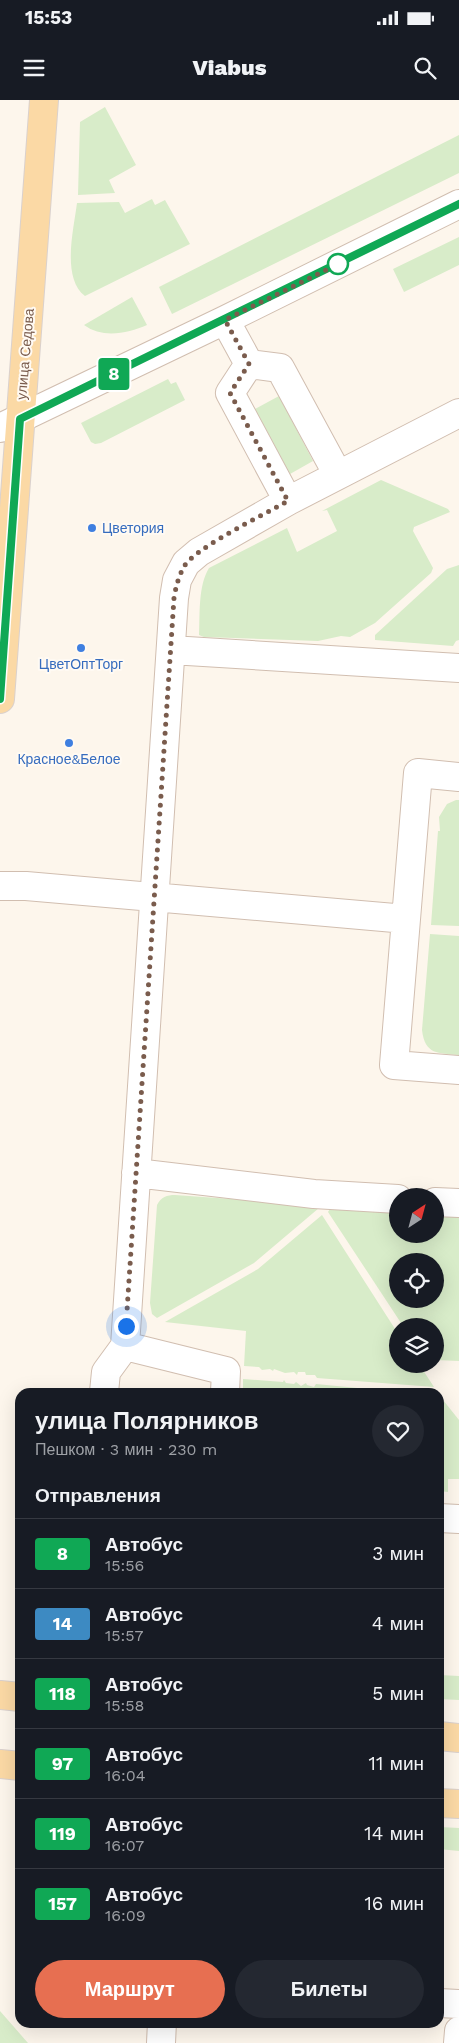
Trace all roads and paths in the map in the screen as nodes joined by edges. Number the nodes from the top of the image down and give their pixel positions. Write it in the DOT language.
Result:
graph roads {
  1 [pos="44,100"];
  2 [pos="459,204"];
  3 [pos="225,320"];
  4 [pos="249,364"];
  5 [pos="459,413"];
  6 [pos="10,423"];
  7 [pos="8,471"];
  8 [pos="338,475"];
  9 [pos="288,501"];
  10 [pos="171,650"];
  11 [pos="459,668"];
  12 [pos="0,699"];
  13 [pos="459,777"];
  14 [pos="0,886"];
  15 [pos="154,897"];
  16 [pos="406,919"];
  17 [pos="459,1070"];
  18 [pos="136,1173"];
  19 [pos="389,1198"];
  20 [pos="444,1203"];
  21 [pos="459,1204"];
  22 [pos="125,1346"];
  23 [pos="104,1388"];
  24 [pos="225,1388"];
  25 [pos="444,1518"];
  26 [pos="459,1519"];
  27 [pos="0,1695"];
  28 [pos="15,1696"];
  29 [pos="444,1736"];
  30 [pos="459,1738"];
  31 [pos="0,1764"];
  32 [pos="15,1766"];
  33 [pos="444,1803"];
  34 [pos="459,1804"];
  35 [pos="444,2003"];
  36 [pos="459,2004"];
  37 [pos="162,2028"];
  38 [pos="459,2031"];
  39 [pos="161,2043"];
  40 [pos="458,2043"];
  1 -- 6 [label="main road, улица Седова"];
  2 -- 3 [label="street"];
  3 -- 4 [label="street"];
  3 -- 6 [label="street"];
  4 -- 8 [label="street"];
  4 -- 9 [label="street"];
  5 -- 8 [label="street"];
  6 -- 7 [label="main road, улица Седова"];
  7 -- 12 [label="main road, улица Седова"];
  8 -- 9 [label="street"];
  9 -- 10 [label="street"];
  10 -- 11 [label="street"];
  10 -- 15 [label="street"];
  13 -- 16 [label="street"];
  14 -- 15 [label="street"];
  15 -- 16 [label="street"];
  15 -- 18 [label="street"];
  16 -- 17 [label="street"];
  18 -- 19 [label="street"];
  18 -- 22 [label="street"];
  20 -- 21 [label="street"];
  22 -- 23 [label="street"];
  22 -- 24 [label="street"];
  25 -- 26 [label="street"];
  27 -- 28 [label="main road"];
  29 -- 30 [label="main road"];
  31 -- 32 [label="main road"];
  33 -- 34 [label="main road"];
  35 -- 36 [label="street"];
  37 -- 39 [label="street"];
  38 -- 40 [label="street"];
}
